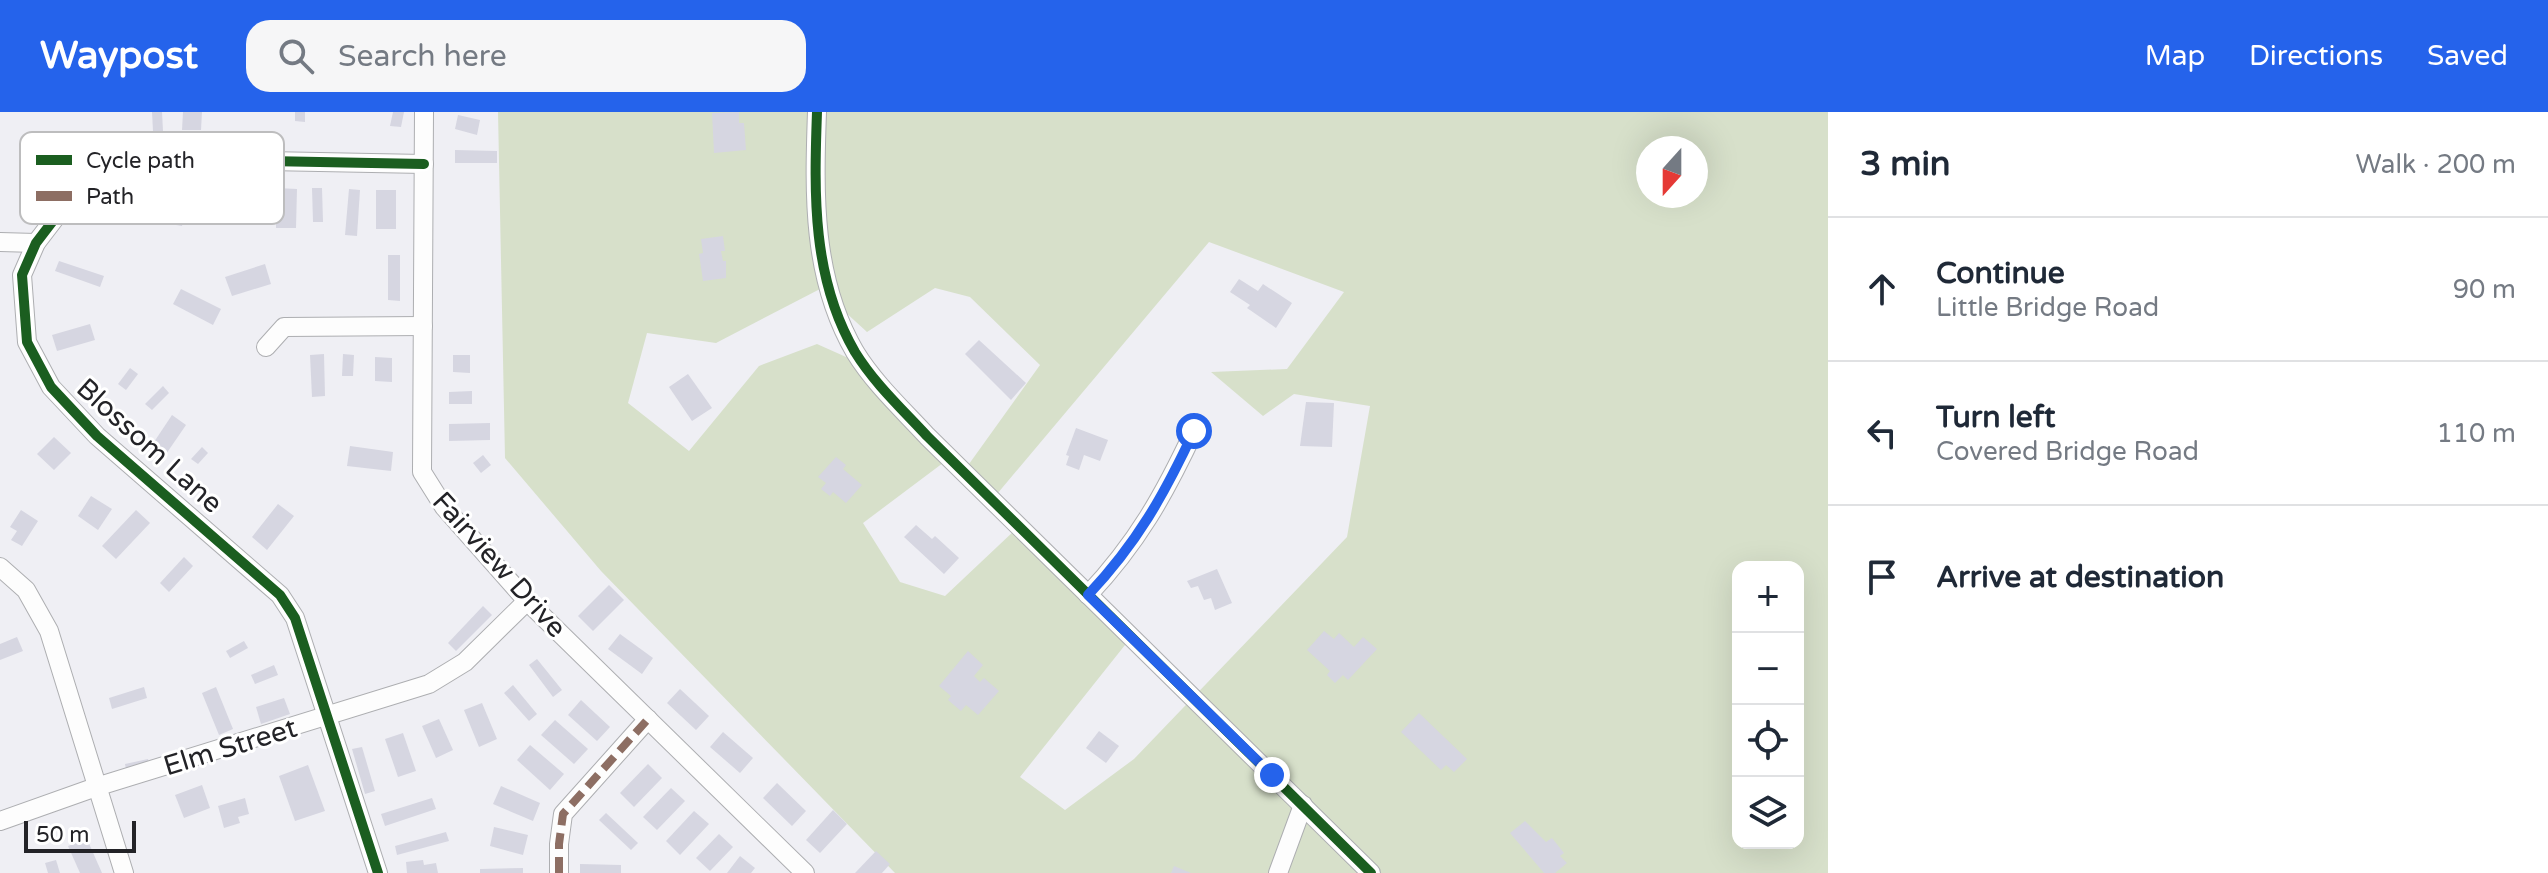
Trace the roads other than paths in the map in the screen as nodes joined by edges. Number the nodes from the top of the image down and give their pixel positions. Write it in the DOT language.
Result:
graph roads {
  1 [pos="424,112"];
  2 [pos="817,112"];
  3 [pos="284,161"];
  4 [pos="424,164"];
  5 [pos="51,224"];
  6 [pos="0,242"];
  7 [pos="36,243"];
  8 [pos="423,326"];
  9 [pos="266,347"];
  10 [pos="1194,431"];
  11 [pos="0,567"];
  12 [pos="1088,595"];
  13 [pos="527,601"];
  14 [pos="328,716"];
  15 [pos="648,719"];
  16 [pos="96,787"];
  17 [pos="1303,805"];
  18 [pos="0,821"];
  19 [pos="124,873"];
  20 [pos="378,873"];
  21 [pos="559,873"];
  22 [pos="805,873"];
  23 [pos="1278,873"];
  24 [pos="1371,873"];
  1 -- 4 [label="street, Fairview Drive"];
  2 -- 12 [label="street"];
  3 -- 4 [label="street, Blossom Lane"];
  4 -- 8 [label="street, Fairview Drive"];
  5 -- 7 [label="street, Blossom Lane"];
  6 -- 7 [label="street"];
  7 -- 14 [label="street, Blossom Lane"];
  8 -- 9 [label="street"];
  8 -- 13 [label="street, Fairview Drive"];
  10 -- 12 [label="street"];
  11 -- 16 [label="street"];
  12 -- 17 [label="street"];
  13 -- 14 [label="street, Elm Street"];
  13 -- 15 [label="street, Fairview Drive"];
  14 -- 16 [label="street, Elm Street"];
  14 -- 20 [label="street, Blossom Lane"];
  15 -- 21 [label="street"];
  15 -- 22 [label="street, Fairview Drive"];
  16 -- 18 [label="street, Elm Street"];
  16 -- 19 [label="street"];
  17 -- 23 [label="street"];
  17 -- 24 [label="street"];
}
